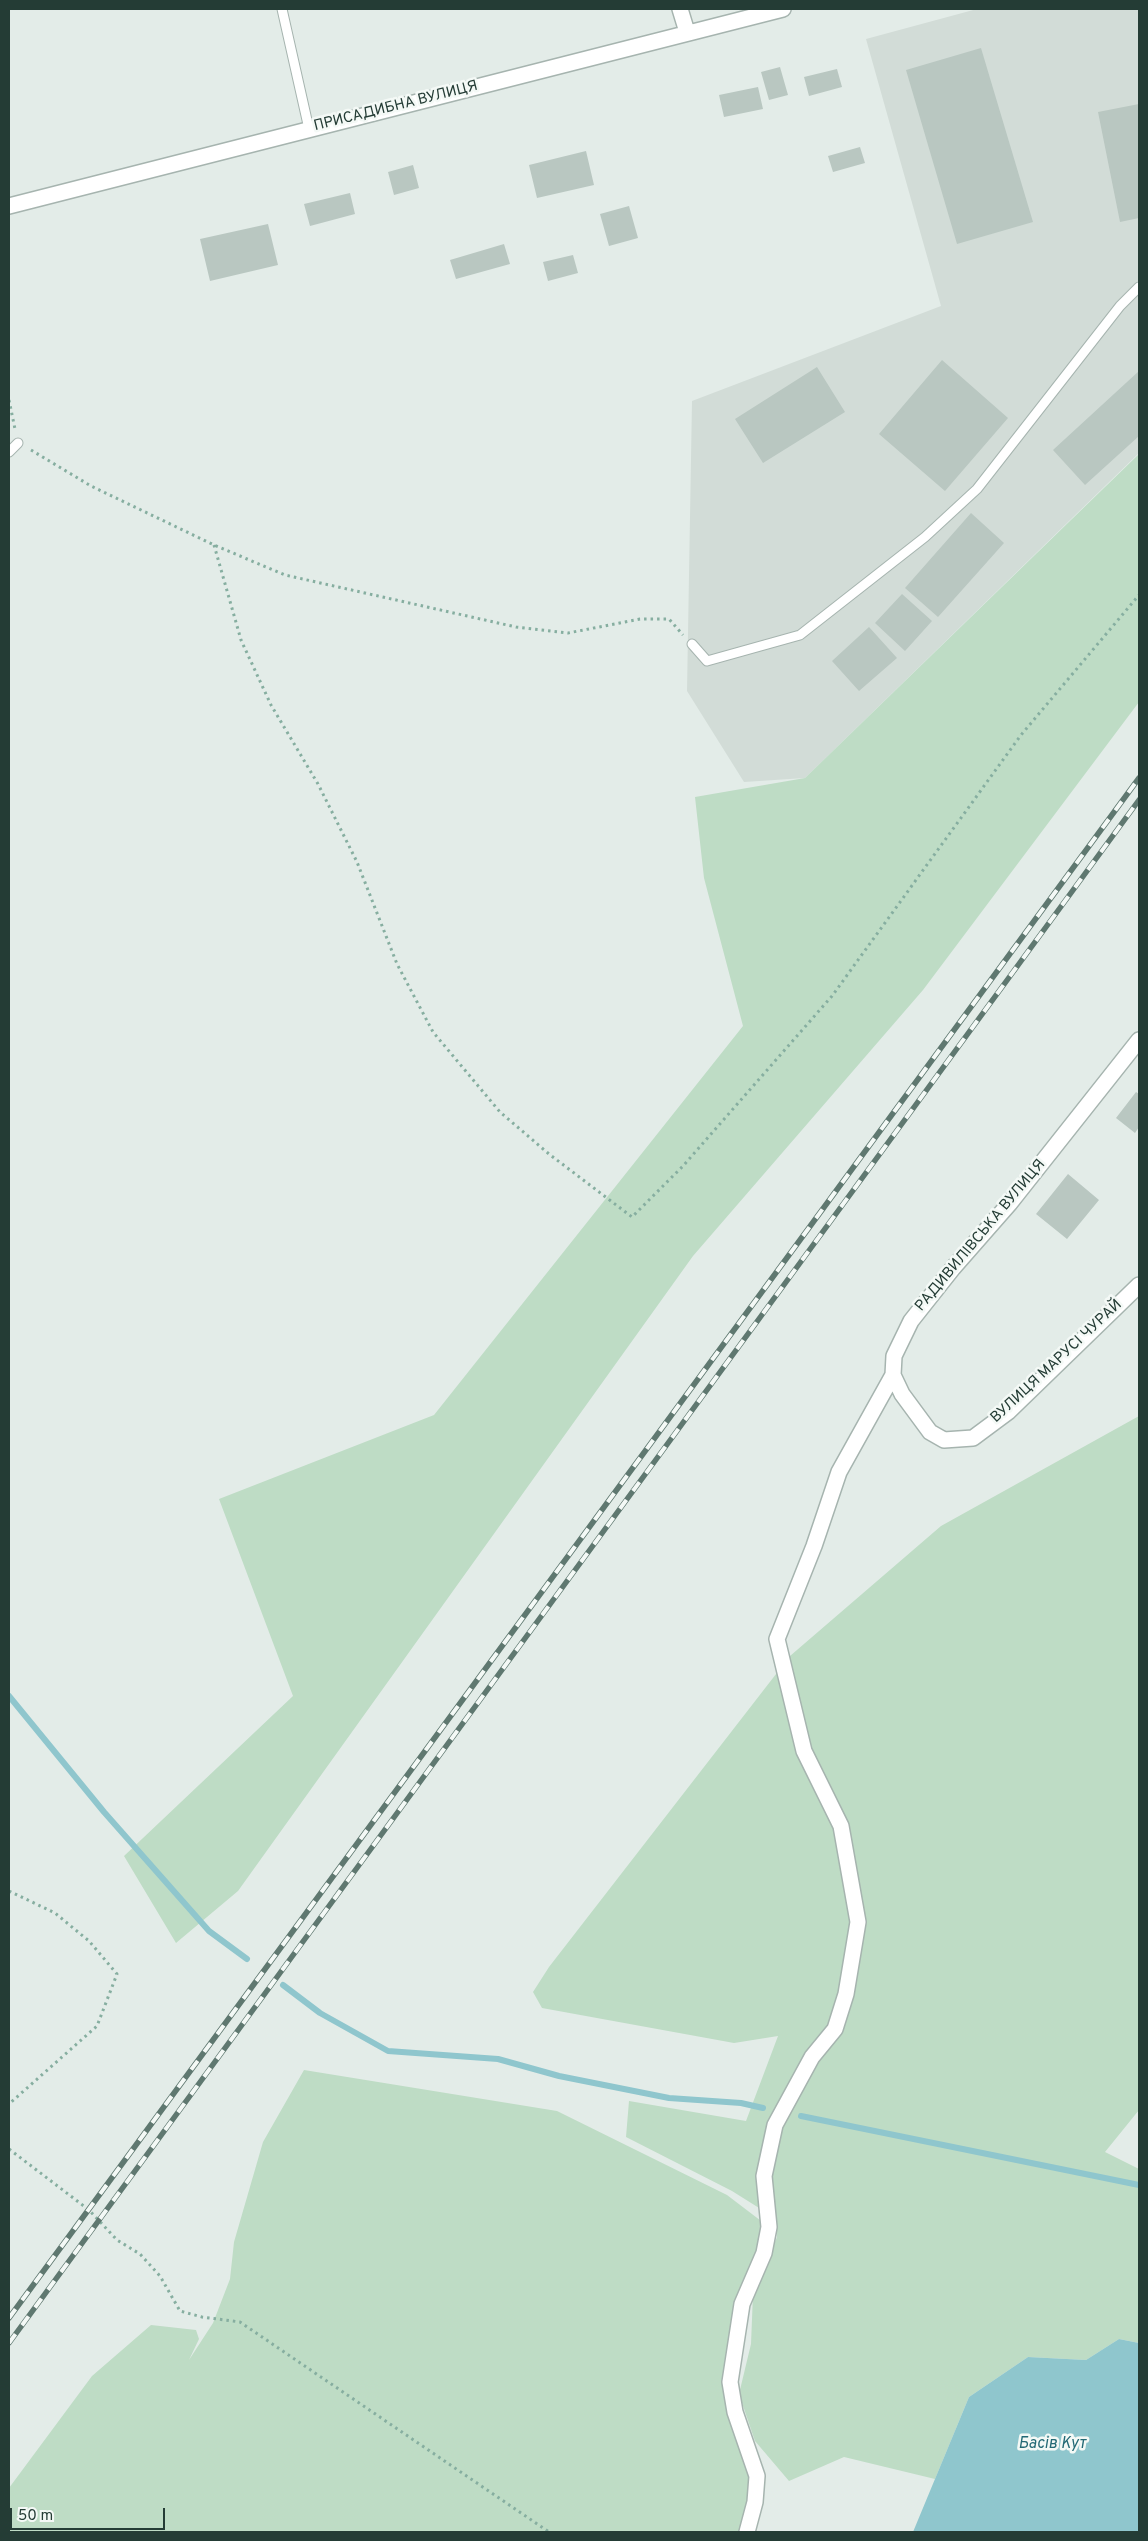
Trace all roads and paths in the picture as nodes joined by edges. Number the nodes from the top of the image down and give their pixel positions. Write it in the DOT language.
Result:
graph roads {
  1 [pos="282,9"];
  2 [pos="680,9"];
  3 [pos="783,9"];
  4 [pos="687,32"];
  5 [pos="309,129"];
  6 [pos="9,206"];
  7 [pos="1139,287"];
  8 [pos="9,400"];
  9 [pos="18,443"];
  10 [pos="9,452"];
  11 [pos="214,545"];
  12 [pos="1139,595"];
  13 [pos="692,644"];
  14 [pos="1139,1040"];
  15 [pos="1139,1285"];
  16 [pos="892,1375"];
  17 [pos="9,1891"];
  18 [pos="9,2104"];
  19 [pos="9,2149"];
  20 [pos="549,2532"];
  21 [pos="747,2532"];
  1 -- 5 [label="lane"];
  2 -- 4 [label="street"];
  3 -- 4 [label="street, ПРИСАДИБНА ВУЛИЦЯ"];
  4 -- 5 [label="street, ПРИСАДИБНА ВУЛИЦЯ"];
  5 -- 6 [label="street, ПРИСАДИБНА ВУЛИЦЯ"];
  7 -- 13 [label="lane"];
  8 -- 9 [label="path"];
  9 -- 10 [label="lane"];
  9 -- 11 [label="path"];
  11 -- 12 [label="path"];
  11 -- 13 [label="path"];
  14 -- 16 [label="street, РАДИВИЛІВСЬКА ВУЛИЦЯ"];
  15 -- 16 [label="street, ВУЛИЦЯ МАРУСІ ЧУРАЙ"];
  16 -- 21 [label="street, РАДИВИЛІВСЬКА ВУЛИЦЯ"];
  17 -- 18 [label="path"];
  19 -- 20 [label="path"];
}
